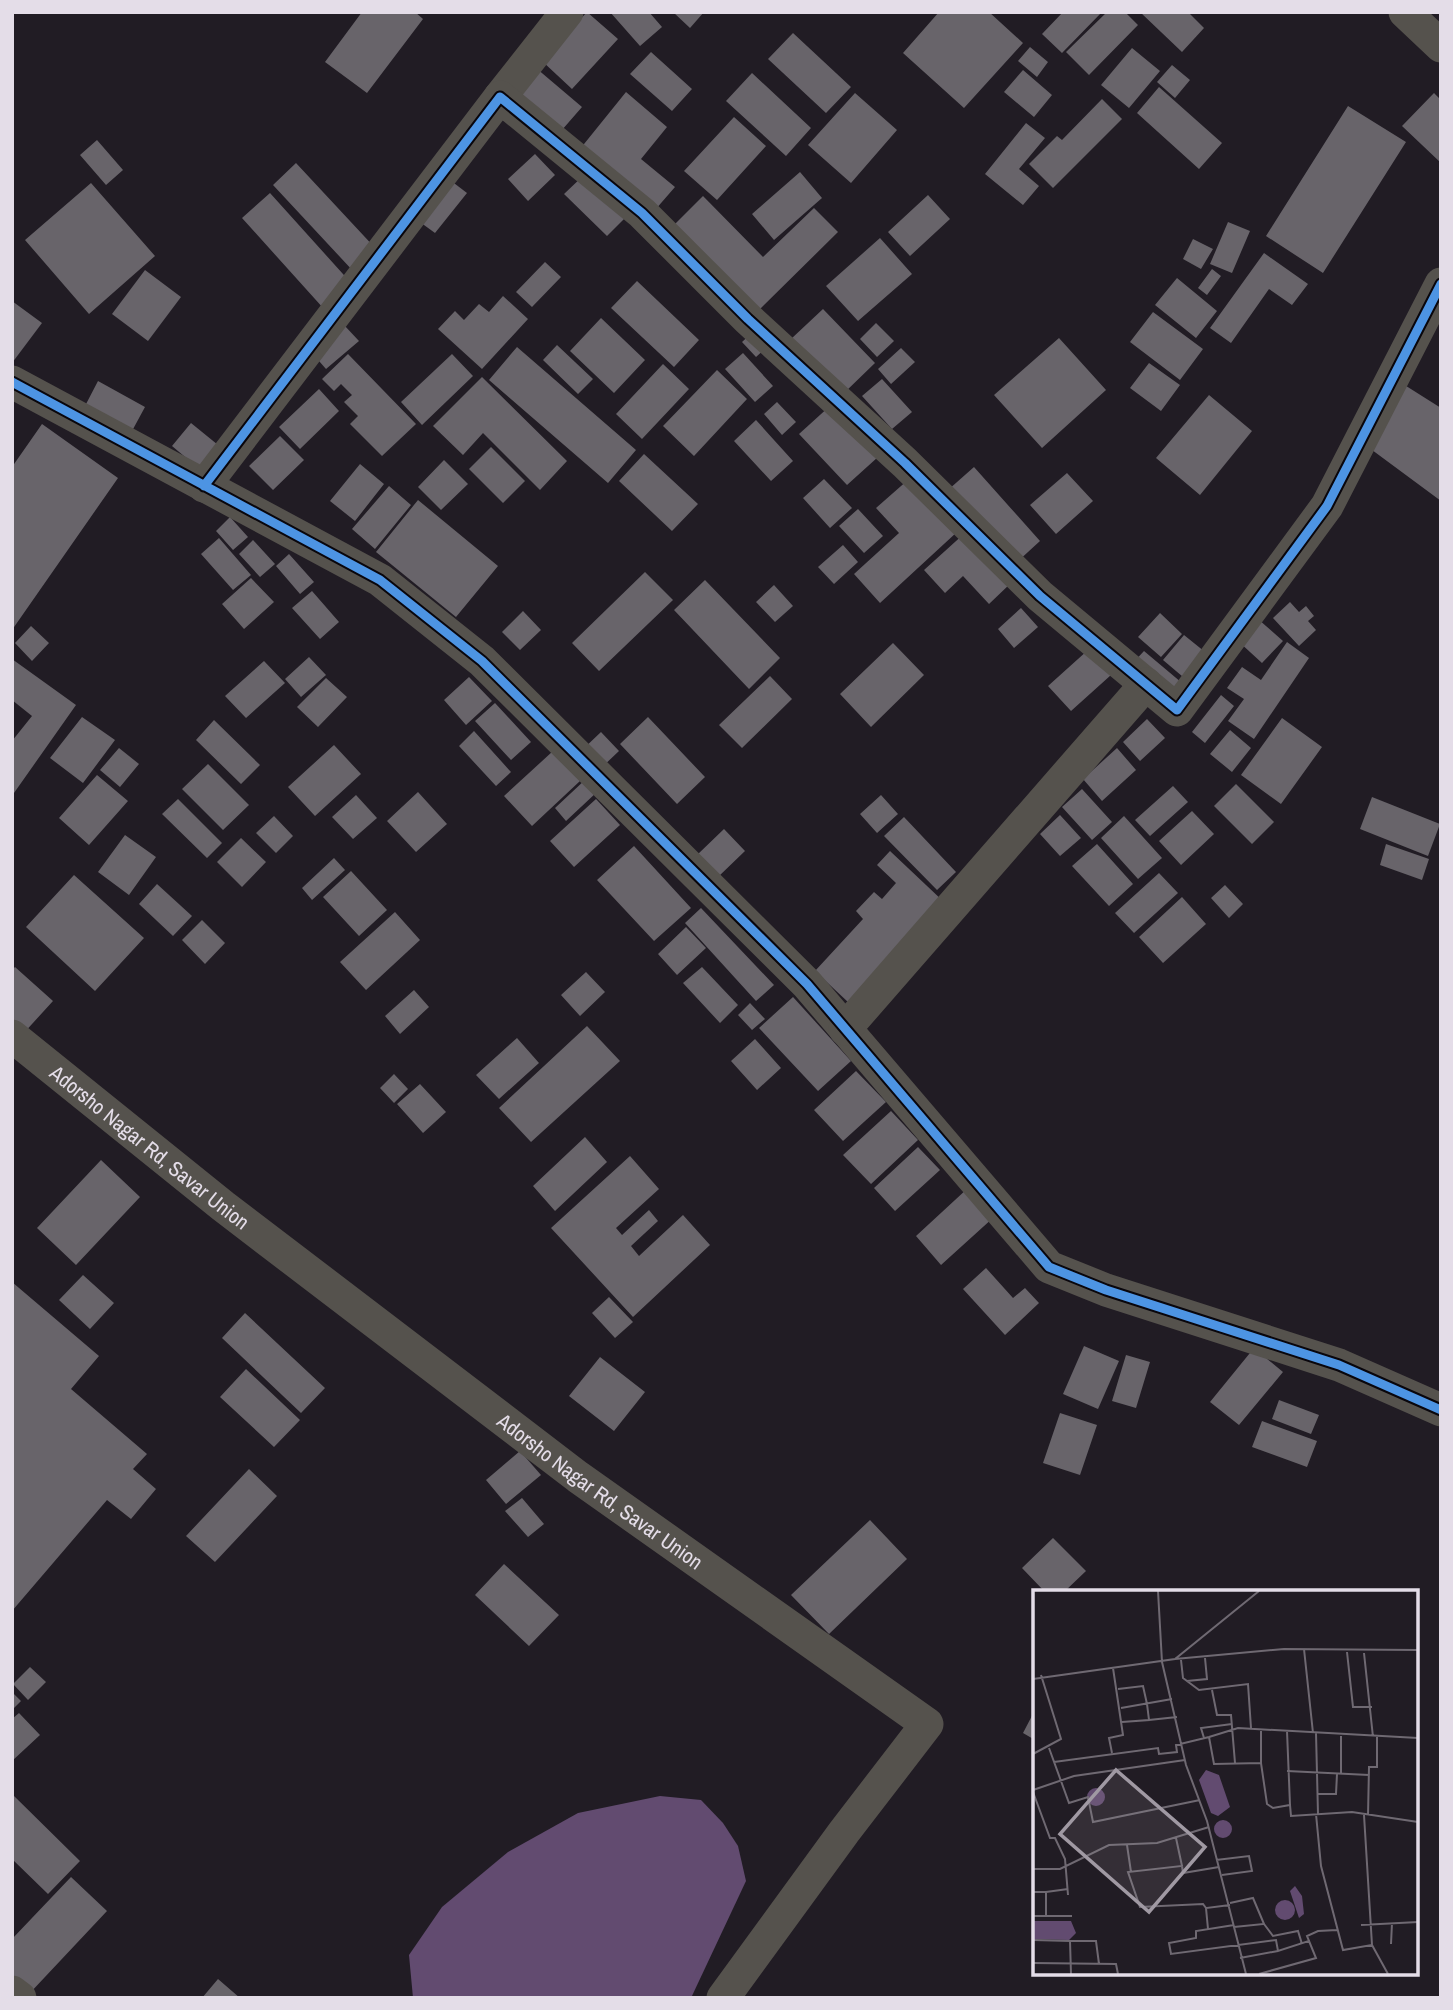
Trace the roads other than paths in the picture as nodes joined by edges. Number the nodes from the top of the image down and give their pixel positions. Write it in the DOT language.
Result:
graph roads {
  1 [pos="568,12"];
  2 [pos="1405,12"];
  3 [pos="1441,46"];
  4 [pos="500,97"];
  5 [pos="1441,284"];
  6 [pos="12,382"];
  7 [pos="204,486"];
  8 [pos="1146,684"];
  9 [pos="845,1029"];
  10 [pos="12,1037"];
  11 [pos="1441,1410"];
  12 [pos="12,1992"];
  13 [pos="20,1998"];
  14 [pos="723,1998"];
  1 -- 4 [label="street"];
  2 -- 3 [label="street"];
  4 -- 7 [label="street"];
  4 -- 8 [label="street"];
  5 -- 8 [label="street"];
  6 -- 7 [label="street"];
  7 -- 9 [label="street"];
  8 -- 9 [label="street"];
  9 -- 11 [label="street"];
  10 -- 14 [label="street, Adorsho Nagar Rd, Savar Union"];
  12 -- 13 [label="street"];
}
